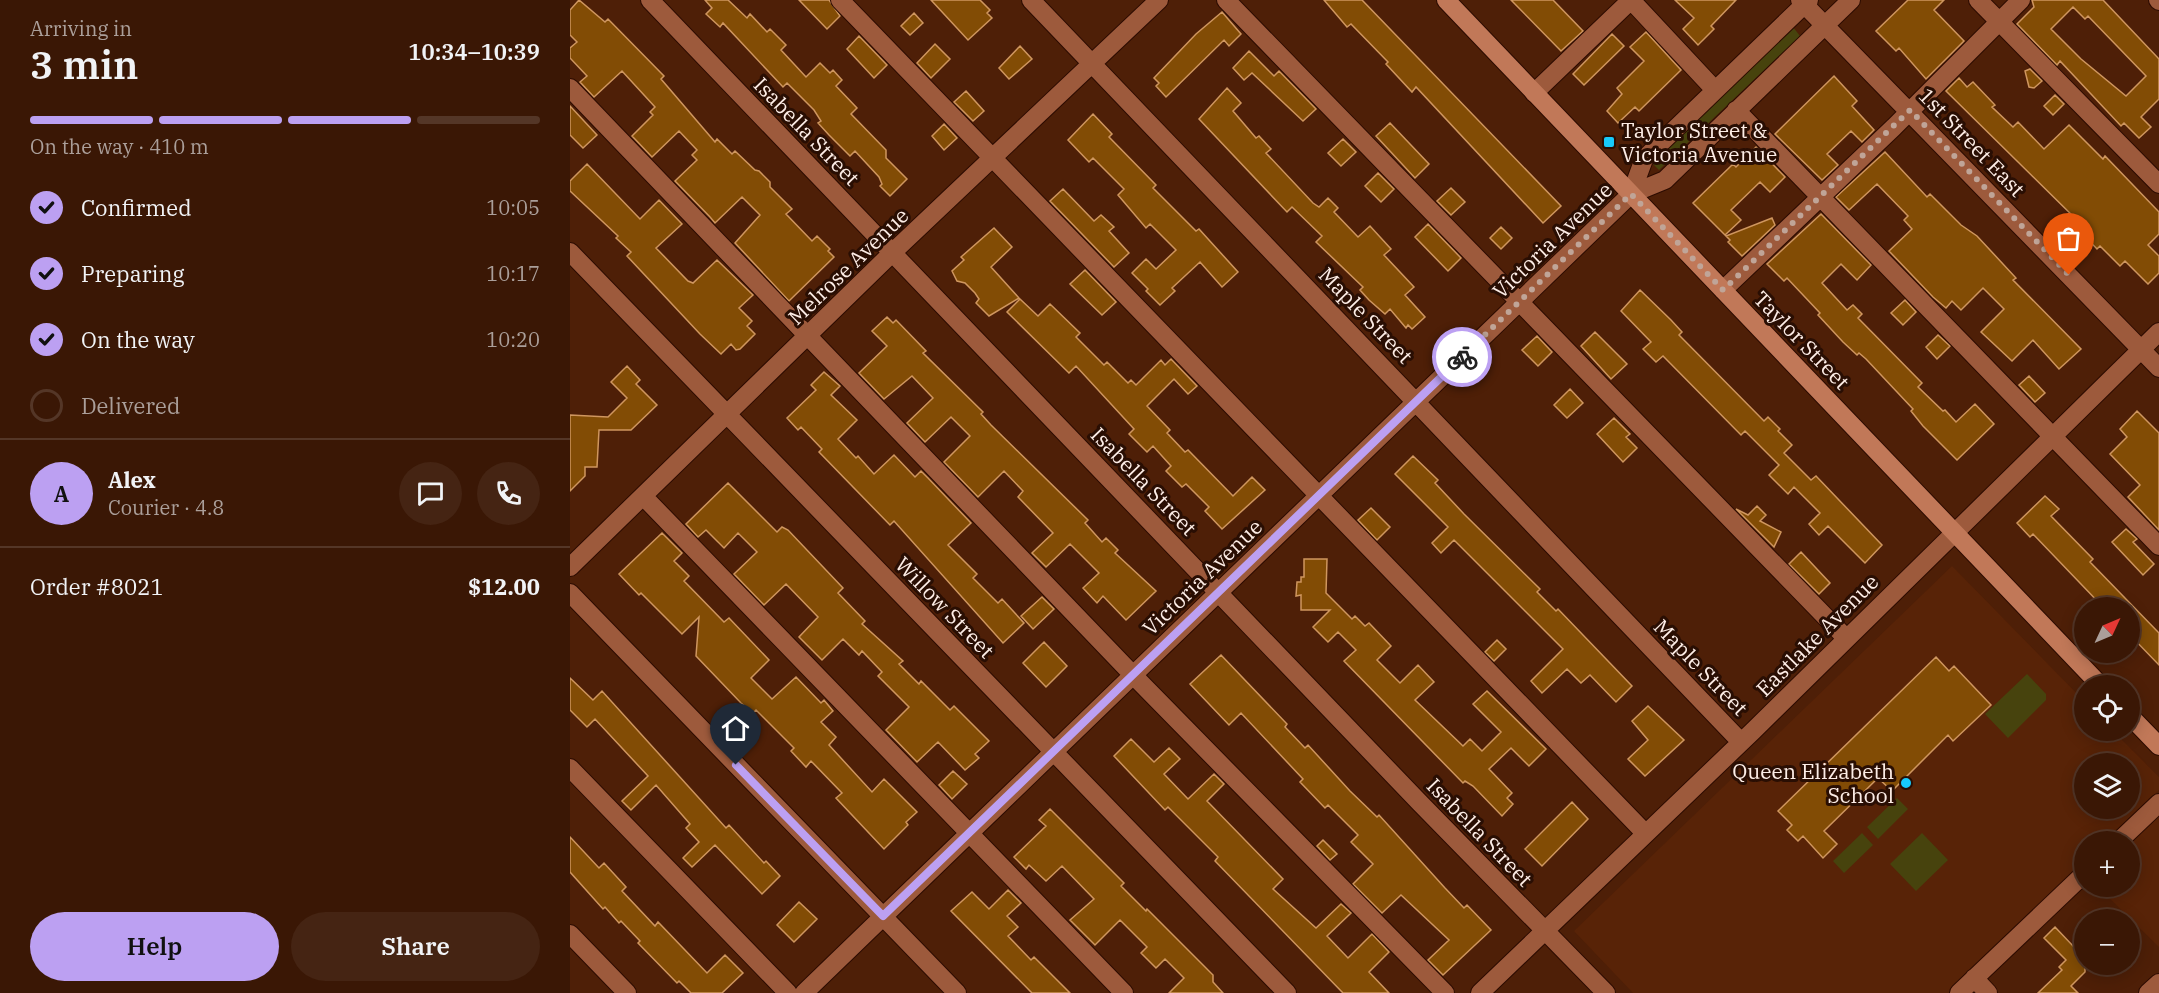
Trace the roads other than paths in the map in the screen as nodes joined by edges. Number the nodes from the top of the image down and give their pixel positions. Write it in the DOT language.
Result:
graph roads {
  1 [pos="650,0"];
  2 [pos="840,0"];
  3 [pos="1031,0"];
  4 [pos="1160,0"];
  5 [pos="1226,0"];
  6 [pos="1446,0"];
  7 [pos="1631,0"];
  8 [pos="1851,0"];
  9 [pos="1978,0"];
  10 [pos="2021,0"];
  11 [pos="1804,1"];
  12 [pos="1999,22"];
  13 [pos="1826,25"];
  14 [pos="1092,64"];
  15 [pos="570,88"];
  16 [pos="1715,90"];
  17 [pos="1534,93"];
  18 [pos="1736,110"];
  19 [pos="1910,110"];
  20 [pos="992,159"];
  21 [pos="2159,184"];
  22 [pos="1631,194"];
  23 [pos="1821,195"];
  24 [pos="570,252"];
  25 [pos="893,252"];
  26 [pos="1723,290"];
  27 [pos="1520,302"];
  28 [pos="2159,332"];
  29 [pos="809,335"];
  30 [pos="2141,349"];
  31 [pos="2159,368"];
  32 [pos="1417,401"];
  33 [pos="727,414"];
  34 [pos="2052,437"];
  35 [pos="643,496"];
  36 [pos="1318,497"];
  37 [pos="1953,531"];
  38 [pos="2159,546"];
  39 [pos="570,567"];
  40 [pos="1219,592"];
  41 [pos="570,593"];
  42 [pos="1846,638"];
  43 [pos="1133,675"];
  44 [pos="2090,675"];
  45 [pos="2140,726"];
  46 [pos="1741,742"];
  47 [pos="2159,746"];
  48 [pos="1054,752"];
  49 [pos="570,768"];
  50 [pos="2159,803"];
  51 [pos="2130,831"];
  52 [pos="1644,832"];
  53 [pos="969,833"];
  54 [pos="2074,883"];
  55 [pos="883,916"];
  56 [pos="1545,930"];
  57 [pos="570,934"];
  58 [pos="1974,978"];
  59 [pos="2159,982"];
  60 [pos="627,993"];
  61 [pos="788,993"];
  62 [pos="804,993"];
  63 [pos="957,993"];
  64 [pos="1125,993"];
  65 [pos="1287,993"];
  66 [pos="1445,993"];
  67 [pos="1480,993"];
  68 [pos="1606,993"];
  69 [pos="1959,993"];
  70 [pos="1988,993"];
  71 [pos="2148,993"];
  1 -- 25 [label="street, Isabella Street"];
  2 -- 20 [label="street"];
  3 -- 14 [label="street, Maple Street"];
  4 -- 14 [label="street, Melrose Avenue"];
  5 -- 27 [label="street"];
  6 -- 17 [label="main road, Taylor Street"];
  7 -- 16 [label="street"];
  7 -- 17 [label="street"];
  8 -- 13 [label="street, Victoria Avenue"];
  9 -- 12 [label="street"];
  10 -- 12 [label="street"];
  11 -- 13 [label="street, 1st Street East"];
  11 -- 16 [label="street, Victoria Avenue"];
  12 -- 19 [label="street"];
  12 -- 21 [label="street"];
  13 -- 18 [label="street, Victoria Avenue"];
  13 -- 19 [label="street, 1st Street East"];
  14 -- 20 [label="street, Melrose Avenue"];
  14 -- 32 [label="street, Maple Street"];
  15 -- 29 [label="street"];
  16 -- 22 [label="street, Victoria Avenue"];
  17 -- 22 [label="main road, Taylor Street"];
  18 -- 22 [label="street, Victoria Avenue"];
  18 -- 23 [label="street"];
  19 -- 23 [label="street"];
  19 -- 30 [label="street, 1st Street East"];
  20 -- 25 [label="street, Melrose Avenue"];
  20 -- 36 [label="street"];
  22 -- 26 [label="main road, Taylor Street"];
  22 -- 27 [label="street, Victoria Avenue"];
  23 -- 26 [label="street"];
  23 -- 34 [label="street"];
  24 -- 33 [label="street, Willow Street"];
  25 -- 29 [label="street, Melrose Avenue"];
  25 -- 40 [label="street, Isabella Street"];
  26 -- 37 [label="main road, Taylor Street"];
  27 -- 32 [label="street, Victoria Avenue"];
  27 -- 42 [label="street"];
  28 -- 30 [label="street, Eastlake Avenue"];
  29 -- 33 [label="street, Melrose Avenue"];
  29 -- 43 [label="street"];
  30 -- 31 [label="street, 1st Street East"];
  30 -- 34 [label="street, Eastlake Avenue"];
  32 -- 36 [label="street, Victoria Avenue"];
  32 -- 46 [label="street, Maple Street"];
  33 -- 35 [label="street, Melrose Avenue"];
  33 -- 48 [label="street, Willow Street"];
  34 -- 37 [label="street, Eastlake Avenue"];
  34 -- 38 [label="street"];
  35 -- 39 [label="street, Melrose Avenue"];
  35 -- 53 [label="street"];
  36 -- 40 [label="street, Victoria Avenue"];
  36 -- 52 [label="street"];
  37 -- 42 [label="street, Eastlake Avenue"];
  37 -- 44 [label="main road, Taylor Street"];
  40 -- 43 [label="street, Victoria Avenue"];
  40 -- 56 [label="street, Isabella Street"];
  41 -- 55 [label="street"];
  42 -- 46 [label="street, Eastlake Avenue"];
  43 -- 48 [label="street, Victoria Avenue"];
  43 -- 66 [label="street"];
  45 -- 47 [label="main road"];
  46 -- 52 [label="street, Eastlake Avenue"];
  48 -- 53 [label="street, Victoria Avenue"];
  48 -- 65 [label="street, Willow Street"];
  49 -- 61 [label="street"];
  50 -- 51 [label="street"];
  52 -- 56 [label="street, Eastlake Avenue"];
  53 -- 55 [label="street, Victoria Avenue"];
  53 -- 64 [label="street"];
  54 -- 58 [label="street"];
  55 -- 62 [label="street, Victoria Avenue"];
  55 -- 63 [label="street"];
  56 -- 67 [label="street, Eastlake Avenue"];
  56 -- 68 [label="street, Isabella Street"];
  57 -- 60 [label="street"];
  58 -- 69 [label="street"];
  58 -- 70 [label="street"];
  59 -- 71 [label="street"];
}
